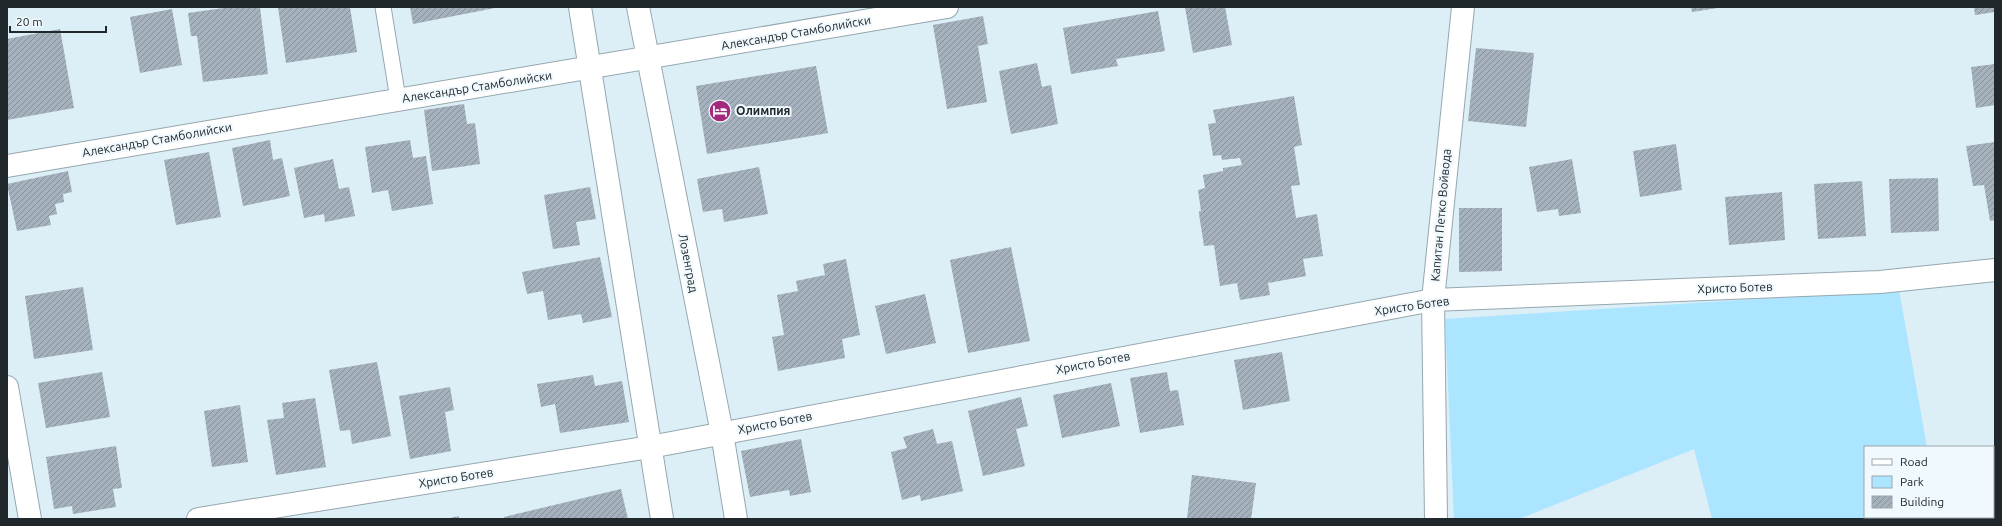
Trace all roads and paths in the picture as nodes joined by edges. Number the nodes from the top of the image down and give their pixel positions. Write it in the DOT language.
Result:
graph roads {
  1 [pos="383,7"];
  2 [pos="580,7"];
  3 [pos="638,7"];
  4 [pos="947,7"];
  5 [pos="1462,7"];
  6 [pos="648,58"];
  7 [pos="591,68"];
  8 [pos="398,99"];
  9 [pos="7,166"];
  10 [pos="1995,270"];
  11 [pos="1433,300"];
  12 [pos="7,387"];
  13 [pos="722,433"];
  14 [pos="650,447"];
  15 [pos="30,519"];
  16 [pos="198,519"];
  17 [pos="662,519"];
  18 [pos="736,519"];
  19 [pos="1436,519"];
  1 -- 8 [label="lane"];
  2 -- 7 [label="street"];
  3 -- 6 [label="street, Лозенград"];
  4 -- 6 [label="street, Александър Стамболийски"];
  5 -- 11 [label="street, Капитан Петко Войвода"];
  6 -- 7 [label="street, Александър Стамболийски"];
  6 -- 13 [label="street, Лозенград"];
  7 -- 8 [label="street, Александър Стамболийски"];
  7 -- 14 [label="street"];
  8 -- 9 [label="street, Александър Стамболийски"];
  10 -- 11 [label="street, Христо Ботев"];
  11 -- 13 [label="street, Христо Ботев"];
  11 -- 19 [label="street, Капитан Петко Войвода"];
  12 -- 15 [label="street"];
  13 -- 14 [label="street, Христо Ботев"];
  13 -- 18 [label="street, Лозенград"];
  14 -- 16 [label="street, Христо Ботев"];
  14 -- 17 [label="street"];
}
